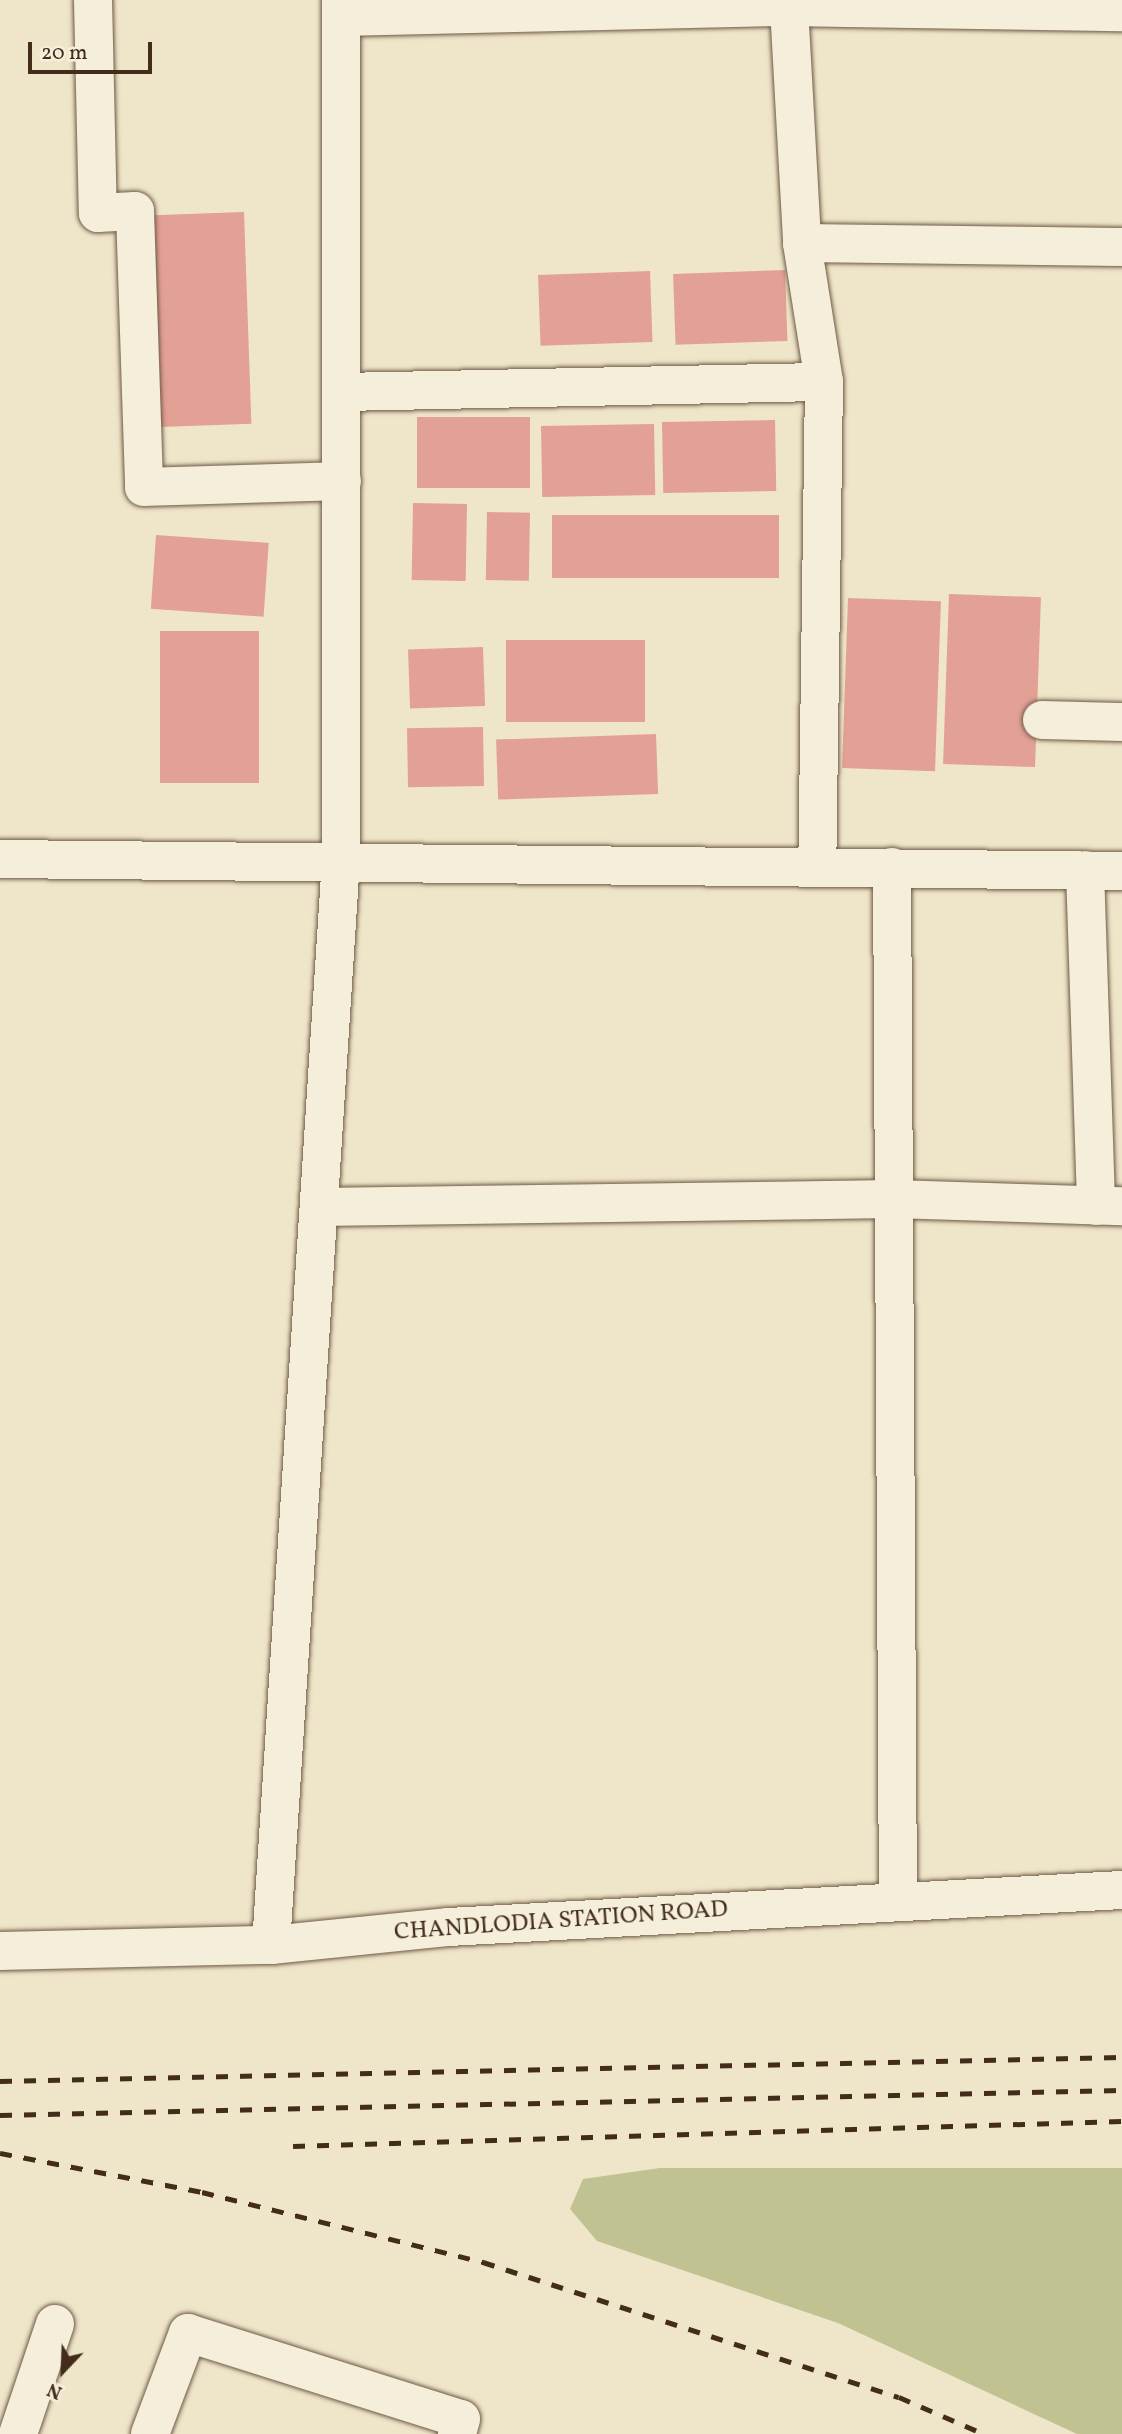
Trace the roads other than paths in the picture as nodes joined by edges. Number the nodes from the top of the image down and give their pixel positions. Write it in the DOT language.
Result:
graph roads {
  1 [pos="93,0"];
  2 [pos="789,8"];
  3 [pos="341,9"];
  4 [pos="1122,12"];
  5 [pos="802,243"];
  6 [pos="1122,247"];
  7 [pos="824,382"];
  8 [pos="342,391"];
  9 [pos="342,481"];
  10 [pos="1122,714"];
  11 [pos="1042,720"];
  12 [pos="0,859"];
  13 [pos="341,860"];
  14 [pos="817,866"];
  15 [pos="892,867"];
  16 [pos="1103,871"];
  17 [pos="894,1199"];
  18 [pos="1109,1206"];
  19 [pos="319,1208"];
  20 [pos="1122,1891"];
  21 [pos="898,1901"];
  22 [pos="271,1945"];
  23 [pos="0,1951"];
  24 [pos="55,2324"];
  25 [pos="18,2434"];
  26 [pos="150,2434"];
  27 [pos="457,2434"];
  1 -- 9 [label="street"];
  2 -- 3 [label="street"];
  2 -- 4 [label="street"];
  2 -- 5 [label="street"];
  3 -- 8 [label="street"];
  5 -- 6 [label="street"];
  5 -- 7 [label="street"];
  7 -- 8 [label="street"];
  7 -- 14 [label="street"];
  8 -- 9 [label="street"];
  9 -- 13 [label="street"];
  10 -- 11 [label="street"];
  12 -- 13 [label="street"];
  13 -- 14 [label="street"];
  13 -- 19 [label="street"];
  14 -- 15 [label="street"];
  15 -- 16 [label="street"];
  15 -- 17 [label="street"];
  16 -- 18 [label="street"];
  17 -- 18 [label="street"];
  17 -- 19 [label="street"];
  17 -- 21 [label="street"];
  19 -- 22 [label="street"];
  20 -- 21 [label="street, CHANDLODIA STATION ROAD"];
  21 -- 22 [label="street, CHANDLODIA STATION ROAD"];
  22 -- 23 [label="street, CHANDLODIA STATION ROAD"];
  24 -- 25 [label="street"];
  26 -- 27 [label="street"];
}
